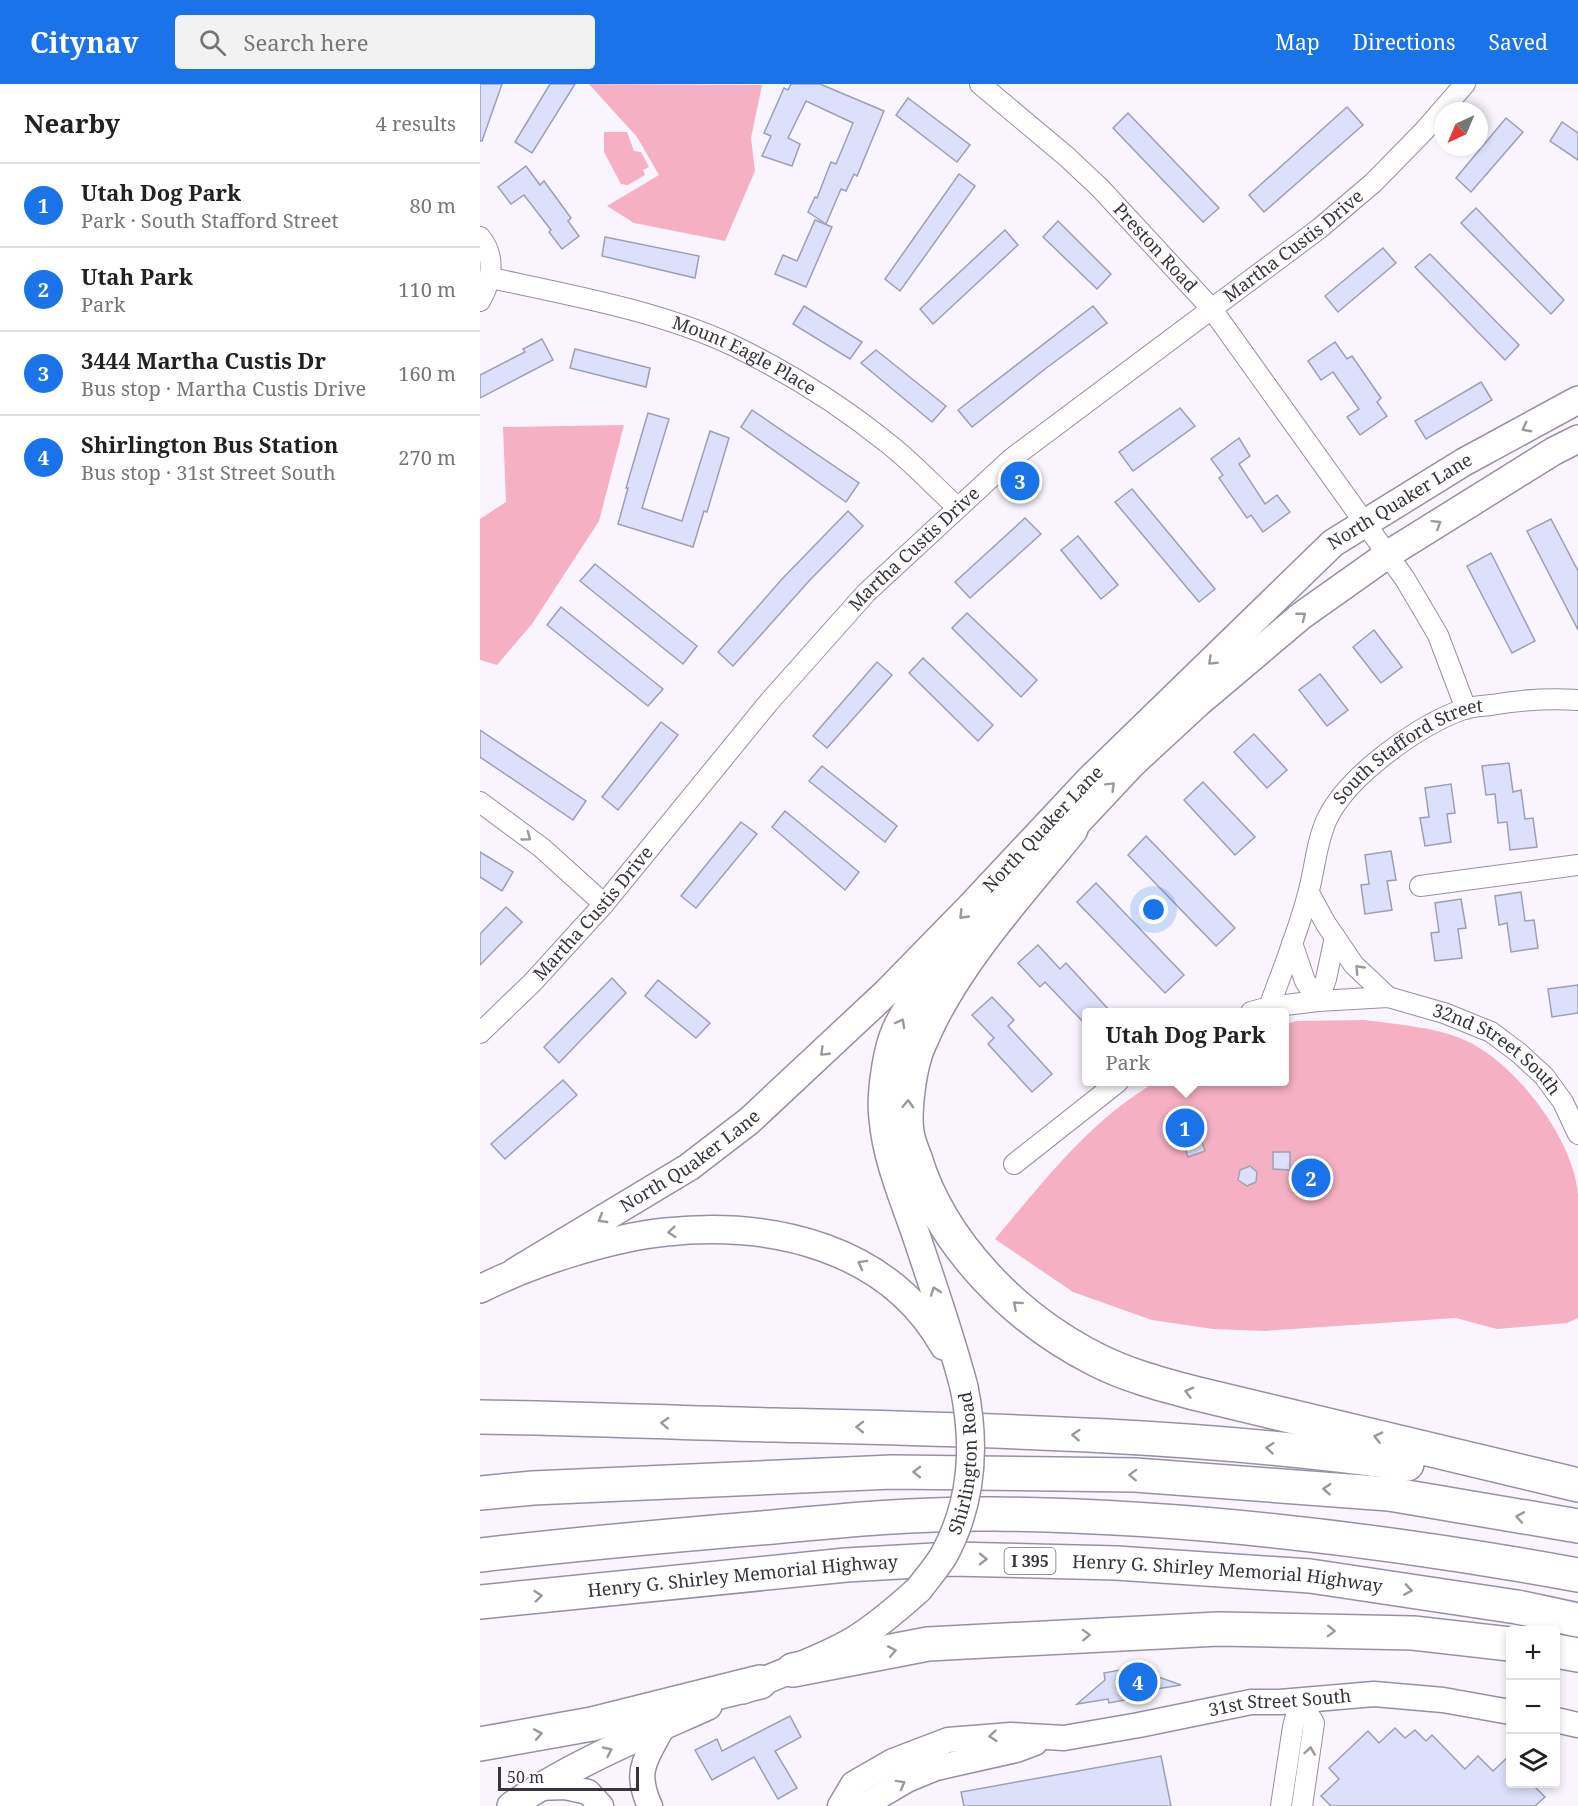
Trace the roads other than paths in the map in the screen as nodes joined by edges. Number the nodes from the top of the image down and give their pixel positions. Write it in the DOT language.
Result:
graph roads {
  1 [pos="980,84"];
  2 [pos="1465,84"];
  3 [pos="480,237"];
  4 [pos="491,278"];
  5 [pos="480,301"];
  6 [pos="1211,308"];
  7 [pos="1578,400"];
  8 [pos="1578,439"];
  9 [pos="957,507"];
  10 [pos="1364,523"];
  11 [pos="1387,555"];
  12 [pos="1578,700"];
  13 [pos="1466,709"];
  14 [pos="480,802"];
  15 [pos="1071,829"];
  16 [pos="1578,865"];
  17 [pos="1420,886"];
  18 [pos="1309,893"];
  19 [pos="604,904"];
  20 [pos="1335,937"];
  21 [pos="1292,943"];
  22 [pos="1388,997"];
  23 [pos="1318,1001"];
  24 [pos="1261,1008"];
  25 [pos="1273,1008"];
  26 [pos="480,1033"];
  27 [pos="1113,1086"];
  28 [pos="1577,1126"];
  29 [pos="1014,1164"];
  30 [pos="516,1271"];
  31 [pos="480,1289"];
  32 [pos="964,1388"];
  33 [pos="480,1417"];
  34 [pos="1578,1487"];
  35 [pos="480,1493"];
  36 [pos="1578,1526"];
  37 [pos="480,1555"];
  38 [pos="1578,1575"];
  39 [pos="480,1602"];
  40 [pos="1578,1620"];
  41 [pos="1506,1644"];
  42 [pos="1560,1652"];
  43 [pos="1578,1655"];
  44 [pos="793,1670"];
  45 [pos="760,1682"];
  46 [pos="1300,1700"];
  47 [pos="1506,1711"];
  48 [pos="1560,1721"];
  49 [pos="664,1725"];
  50 [pos="1578,1725"];
  51 [pos="1051,1738"];
  52 [pos="480,1744"];
  53 [pos="538,1788"];
  54 [pos="511,1806"];
  55 [pos="601,1806"];
  56 [pos="650,1806"];
  57 [pos="840,1806"];
  58 [pos="848,1806"];
  59 [pos="1281,1806"];
  60 [pos="1302,1806"];
  1 -- 6 [label="street, Preston Road"];
  2 -- 6 [label="street, Martha Custis Drive"];
  3 -- 4 [label="street"];
  4 -- 5 [label="street"];
  4 -- 9 [label="street, Mount Eagle Place"];
  6 -- 9 [label="street, Martha Custis Drive"];
  6 -- 10 [label="street, Preston Road"];
  7 -- 10 [label="main road, North Quaker Lane, one-way"];
  11 -- 8 [label="main road, North Quaker Lane, one-way"];
  9 -- 19 [label="street, Martha Custis Drive"];
  10 -- 11 [label="street, Preston Road"];
  10 -- 30 [label="main road, North Quaker Lane, one-way"];
  11 -- 13 [label="street, Preston Road"];
  15 -- 11 [label="main road, North Quaker Lane, one-way"];
  12 -- 13 [label="street, South Stafford Street"];
  13 -- 18 [label="street, South Stafford Street"];
  14 -- 19 [label="street, one-way"];
  32 -- 15 [label="main road, North Quaker Lane, one-way"];
  34 -- 15 [label="highway, one-way"];
  16 -- 17 [label="street"];
  18 -- 20 [label="street"];
  18 -- 21 [label="street, South Stafford Street"];
  19 -- 26 [label="street, Martha Custis Drive"];
  22 -- 20 [label="street, 32nd Street South, one-way"];
  20 -- 23 [label="street"];
  21 -- 23 [label="street"];
  21 -- 24 [label="street, South Stafford Street"];
  22 -- 23 [label="street, 32nd Street South"];
  22 -- 28 [label="street, 32nd Street South"];
  23 -- 25 [label="street, South Stafford Street"];
  27 -- 29 [label="street"];
  30 -- 31 [label="main road, Shirlington Road"];
  32 -- 30 [label="main road, Shirlington Road, one-way"];
  32 -- 44 [label="main road, Shirlington Road, bridge"];
  34 -- 33 [label="highway, one-way"];
  36 -- 35 [label="highway, one-way"];
  37 -- 38 [label="highway"];
  39 -- 40 [label="highway, Henry G. Shirley Memorial Highway / I 395, one-way"];
  44 -- 41 [label="highway, one-way"];
  42 -- 43 [label="highway"];
  44 -- 45 [label="main road, Shirlington Road"];
  45 -- 49 [label="main road, Shirlington Road"];
  52 -- 45 [label="highway, one-way"];
  46 -- 47 [label="street, 31st Street South"];
  46 -- 51 [label="street, 31st Street South"];
  46 -- 59 [label="street"];
  60 -- 46 [label="street, one-way"];
  48 -- 50 [label="street"];
  53 -- 49 [label="main road, Shirlington Road, one-way"];
  49 -- 56 [label="street"];
  51 -- 57 [label="street, 31st Street South, one-way"];
  58 -- 51 [label="street, 31st Street South, one-way"];
  53 -- 54 [label="main road, Shirlington Road"];
  53 -- 55 [label="street"];
}
